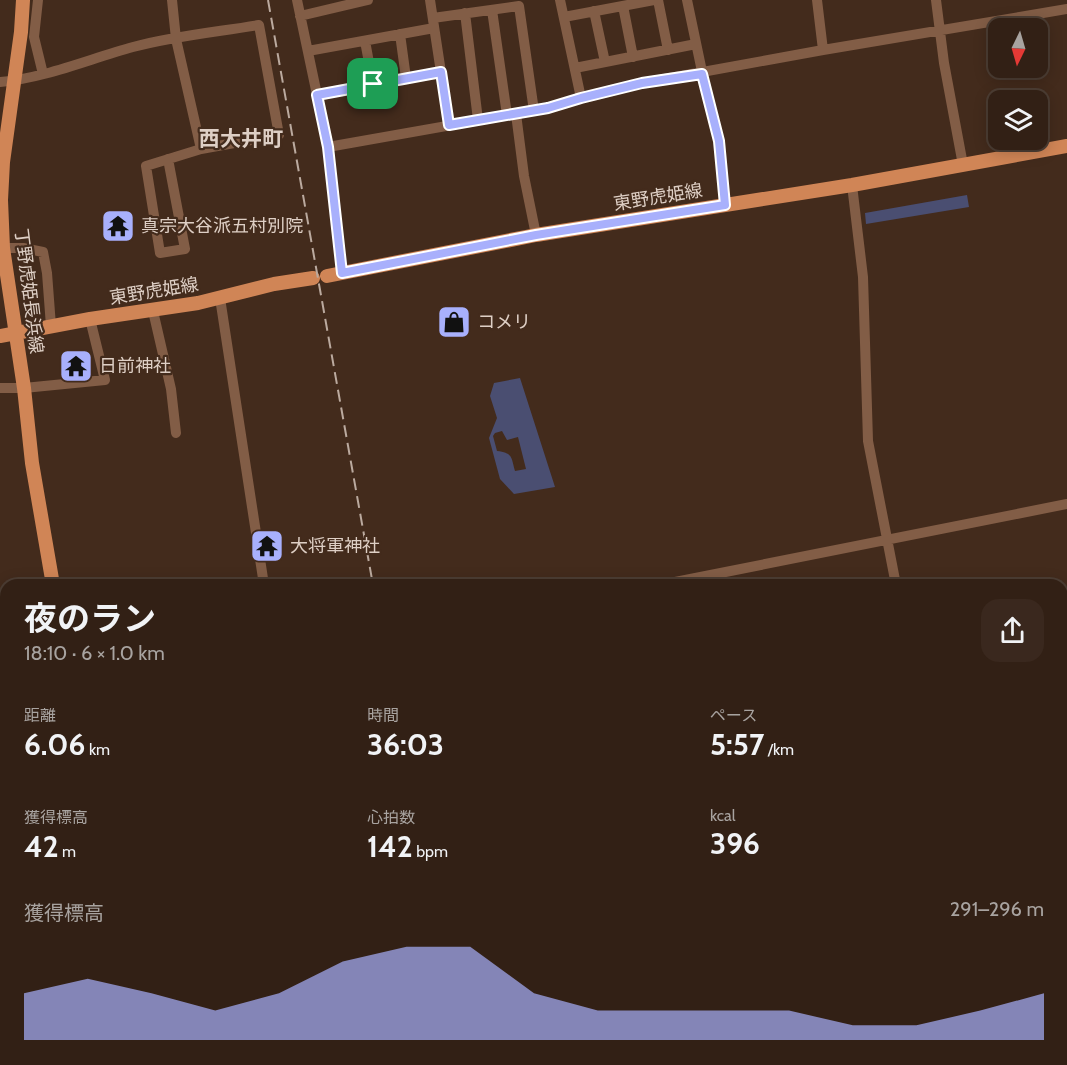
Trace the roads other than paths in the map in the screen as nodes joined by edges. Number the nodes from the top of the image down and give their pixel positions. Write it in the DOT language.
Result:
graph roads {
  1 [pos="23,0"];
  2 [pos="38,0"];
  3 [pos="172,0"];
  4 [pos="297,0"];
  5 [pos="368,0"];
  6 [pos="430,0"];
  7 [pos="560,0"];
  8 [pos="656,0"];
  9 [pos="687,0"];
  10 [pos="936,0"];
  11 [pos="821,1"];
  12 [pos="623,6"];
  13 [pos="1067,9"];
  14 [pos="492,10"];
  15 [pos="594,11"];
  16 [pos="465,14"];
  17 [pos="300,16"];
  18 [pos="564,17"];
  19 [pos="434,23"];
  20 [pos="939,30"];
  21 [pos="400,34"];
  22 [pos="176,39"];
  23 [pos="365,41"];
  24 [pos="696,44"];
  25 [pos="668,50"];
  26 [pos="823,50"];
  27 [pos="308,51"];
  28 [pos="633,57"];
  29 [pos="605,62"];
  30 [pos="574,68"];
  31 [pos="441,72"];
  32 [pos="43,74"];
  33 [pos="702,74"];
  34 [pos="406,78"];
  35 [pos="7,81"];
  36 [pos="373,84"];
  37 [pos="317,95"];
  38 [pos="581,98"];
  39 [pos="534,111"];
  40 [pos="511,115"];
  41 [pos="478,120"];
  42 [pos="449,125"];
  43 [pos="1067,146"];
  44 [pos="328,147"];
  45 [pos="201,149"];
  46 [pos="168,159"];
  47 [pos="963,165"];
  48 [pos="852,185"];
  49 [pos="725,205"];
  50 [pos="536,235"];
  51 [pos="2,248"];
  52 [pos="342,273"];
  53 [pos="220,298"];
  54 [pos="153,311"];
  55 [pos="90,319"];
  56 [pos="51,326"];
  57 [pos="15,333"];
  58 [pos="0,336"];
  59 [pos="0,388"];
  60 [pos="24,388"];
  61 [pos="176,433"];
  62 [pos="1067,504"];
  63 [pos="887,540"];
  64 [pos="52,579"];
  65 [pos="263,579"];
  66 [pos="690,579"];
  67 [pos="895,579"];
  1 -- 35 [label="main road, 丁野虎姫長浜線"];
  2 -- 32 [label="street"];
  3 -- 22 [label="street"];
  4 -- 17 [label="street"];
  5 -- 17 [label="street"];
  6 -- 19 [label="street"];
  7 -- 18 [label="street"];
  8 -- 12 [label="street"];
  8 -- 25 [label="street"];
  9 -- 24 [label="street"];
  10 -- 20 [label="street"];
  11 -- 26 [label="street"];
  12 -- 15 [label="street"];
  12 -- 28 [label="street"];
  13 -- 20 [label="street"];
  14 -- 16 [label="street"];
  14 -- 39 [label="street"];
  14 -- 40 [label="street"];
  15 -- 18 [label="street"];
  15 -- 29 [label="street"];
  16 -- 19 [label="street"];
  16 -- 41 [label="street"];
  17 -- 27 [label="street"];
  18 -- 30 [label="street"];
  19 -- 21 [label="street"];
  19 -- 31 [label="street"];
  20 -- 26 [label="street"];
  20 -- 47 [label="street"];
  21 -- 23 [label="street"];
  21 -- 34 [label="street"];
  22 -- 32 [label="street"];
  22 -- 45 [label="street"];
  22 -- 45 [label="street"];
  23 -- 27 [label="street"];
  23 -- 36 [label="street"];
  24 -- 25 [label="street"];
  24 -- 33 [label="street"];
  25 -- 28 [label="street"];
  26 -- 33 [label="street"];
  27 -- 37 [label="street"];
  28 -- 29 [label="street"];
  29 -- 30 [label="street"];
  30 -- 38 [label="street"];
  31 -- 34 [label="street"];
  31 -- 42 [label="street"];
  32 -- 35 [label="street"];
  33 -- 38 [label="street"];
  33 -- 49 [label="street"];
  34 -- 36 [label="street"];
  35 -- 51 [label="main road, 丁野虎姫長浜線"];
  36 -- 37 [label="street"];
  37 -- 44 [label="street"];
  38 -- 39 [label="street"];
  39 -- 40 [label="street"];
  40 -- 41 [label="street"];
  40 -- 50 [label="street"];
  41 -- 42 [label="street"];
  42 -- 44 [label="street"];
  43 -- 47 [label="main road, 東野虎姫線"];
  44 -- 52 [label="street"];
  45 -- 46 [label="street"];
  46 -- 46 [label="street"];
  47 -- 48 [label="main road, 東野虎姫線"];
  48 -- 49 [label="main road, 東野虎姫線"];
  48 -- 63 [label="street"];
  49 -- 50 [label="main road, 東野虎姫線"];
  50 -- 52 [label="main road, 東野虎姫線"];
  51 -- 56 [label="street"];
  51 -- 57 [label="main road, 丁野虎姫長浜線"];
  52 -- 53 [label="main road, 東野虎姫線"];
  53 -- 54 [label="main road, 東野虎姫線"];
  53 -- 65 [label="street"];
  54 -- 55 [label="main road, 東野虎姫線"];
  54 -- 61 [label="street"];
  55 -- 56 [label="main road, 東野虎姫線"];
  55 -- 60 [label="street"];
  56 -- 57 [label="main road, 東野虎姫線"];
  57 -- 58 [label="main road, 東野虎姫線"];
  57 -- 60 [label="main road, 丁野虎姫長浜線"];
  59 -- 60 [label="street"];
  60 -- 64 [label="main road, 丁野虎姫長浜線"];
  62 -- 63 [label="street"];
  63 -- 66 [label="street"];
  63 -- 67 [label="street"];
}
